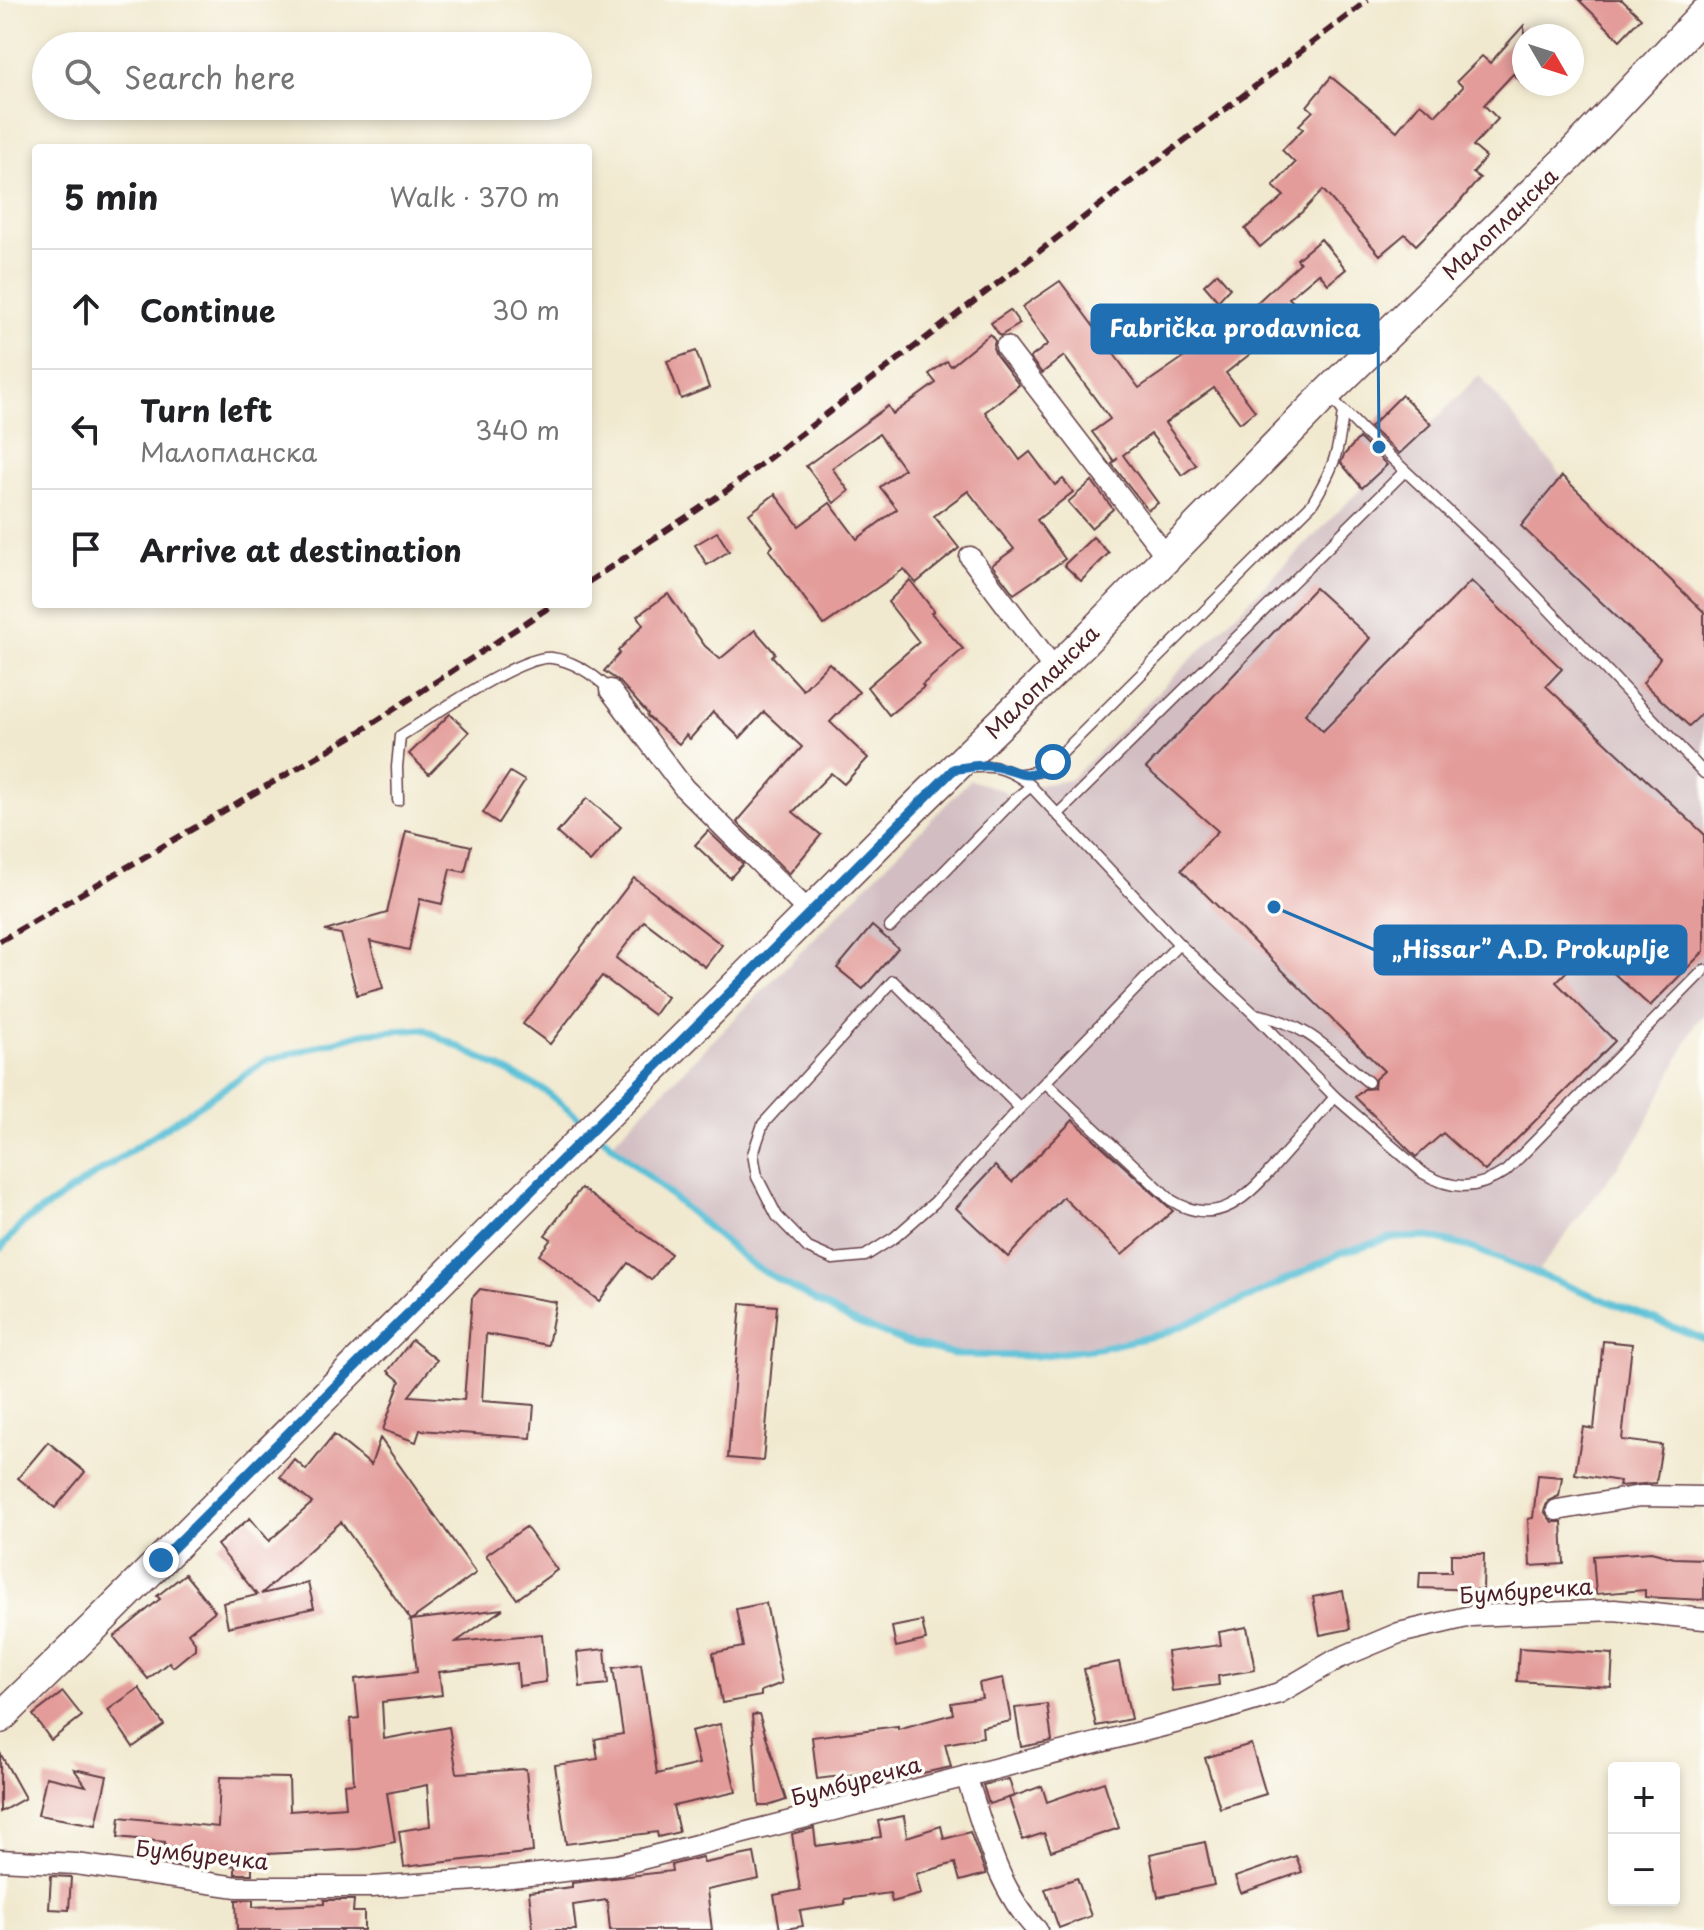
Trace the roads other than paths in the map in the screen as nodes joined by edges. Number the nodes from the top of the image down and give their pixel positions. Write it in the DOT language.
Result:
graph roads {
  1 [pos="1703,16"];
  2 [pos="1006,347"];
  3 [pos="1335,402"];
  4 [pos="1405,471"];
  5 [pos="970,557"];
  6 [pos="1167,557"];
  7 [pos="1055,670"];
  8 [pos="610,690"];
  9 [pos="954,769"];
  10 [pos="1704,773"];
  11 [pos="1016,775"];
  12 [pos="1031,786"];
  13 [pos="398,800"];
  14 [pos="1057,815"];
  15 [pos="811,914"];
  16 [pos="890,927"];
  17 [pos="1179,944"];
  18 [pos="1704,970"];
  19 [pos="1253,1013"];
  20 [pos="1368,1082"];
  21 [pos="1046,1083"];
  22 [pos="1335,1097"];
  23 [pos="1020,1108"];
  24 [pos="1704,1497"];
  25 [pos="1557,1510"];
  26 [pos="1704,1619"];
  27 [pos="0,1718"];
  28 [pos="966,1776"];
  29 [pos="0,1860"];
  30 [pos="1037,1930"];
  1 -- 3 [label="main road, Малопланска"];
  2 -- 6 [label="street"];
  3 -- 4 [label="lane"];
  3 -- 6 [label="main road, Малопланска"];
  3 -- 11 [label="lane"];
  4 -- 10 [label="lane"];
  4 -- 14 [label="lane"];
  5 -- 7 [label="street"];
  6 -- 7 [label="main road, Малопланска"];
  7 -- 9 [label="main road, Малопланска"];
  8 -- 13 [label="lane"];
  8 -- 15 [label="street"];
  9 -- 11 [label="lane"];
  9 -- 15 [label="main road, Малопланска"];
  11 -- 12 [label="lane"];
  12 -- 14 [label="lane"];
  12 -- 16 [label="lane"];
  14 -- 17 [label="lane"];
  15 -- 27 [label="main road, Малопланска"];
  17 -- 19 [label="lane"];
  17 -- 21 [label="lane"];
  18 -- 22 [label="lane"];
  19 -- 20 [label="lane"];
  19 -- 22 [label="lane"];
  21 -- 22 [label="lane"];
  21 -- 23 [label="lane"];
  23 -- 23 [label="lane"];
  24 -- 25 [label="street"];
  26 -- 28 [label="street, Бумбуречка"];
  28 -- 29 [label="street, Бумбуречка"];
  28 -- 30 [label="street"];
}
